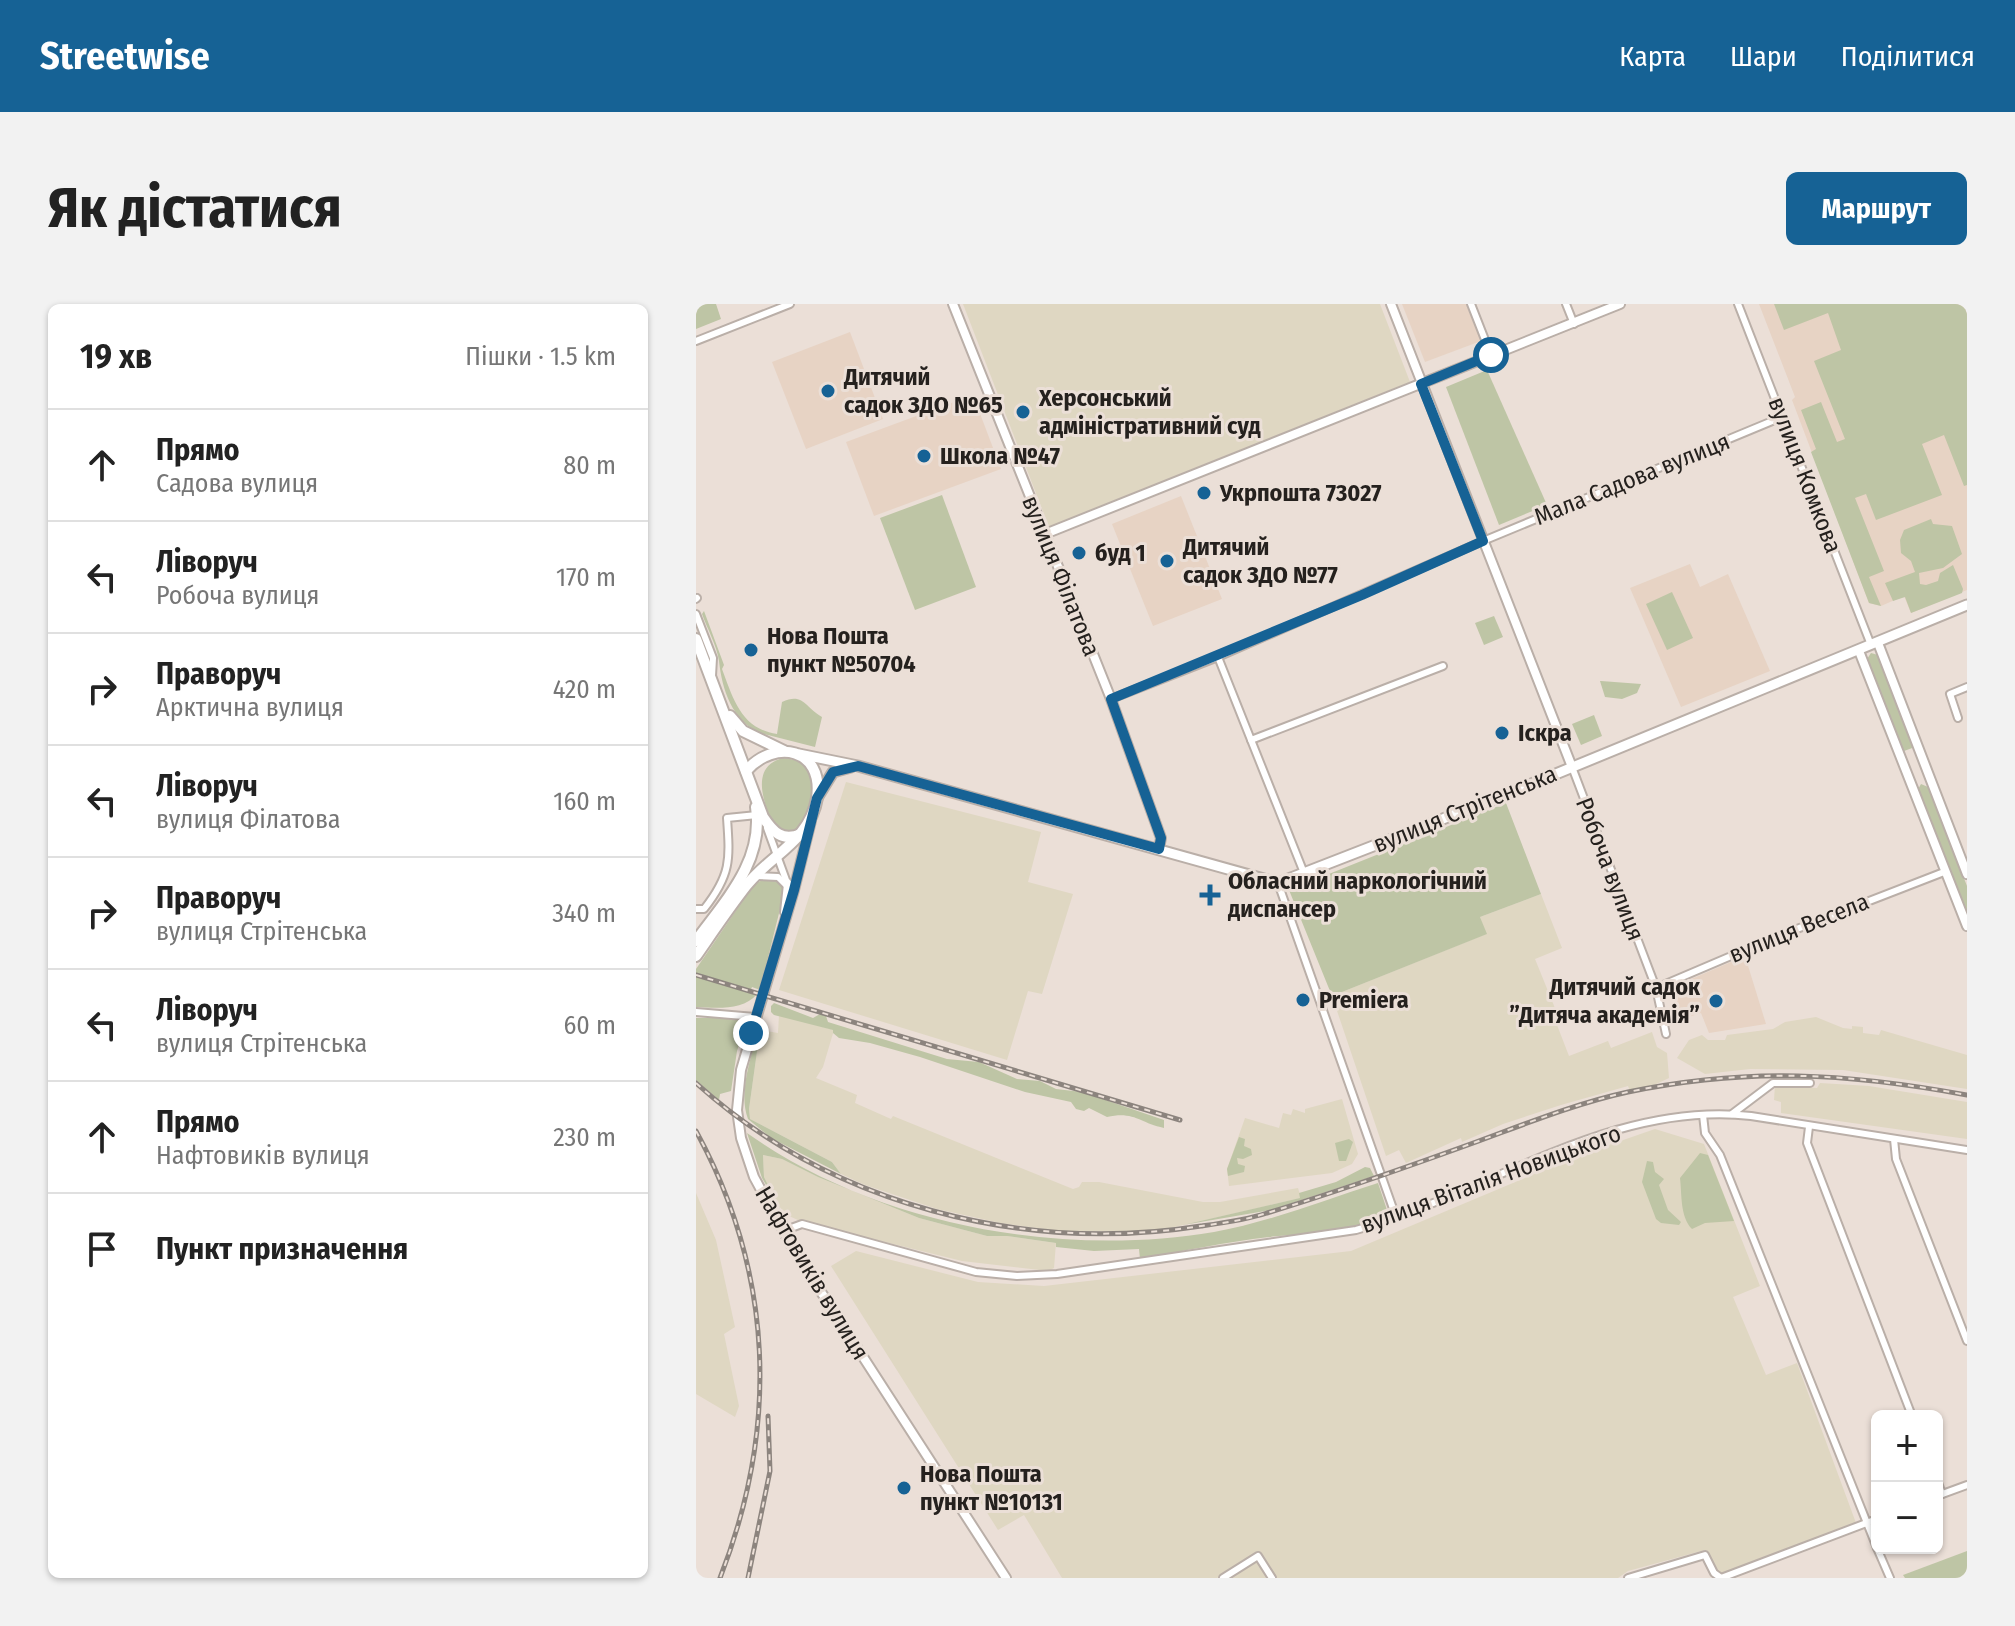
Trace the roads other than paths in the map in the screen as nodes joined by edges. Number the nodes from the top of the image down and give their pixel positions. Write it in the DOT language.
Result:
graph roads {
  1 [pos="790,304"];
  2 [pos="953,304"];
  3 [pos="1391,304"];
  4 [pos="1471,304"];
  5 [pos="1566,304"];
  6 [pos="1620,304"];
  7 [pos="1738,304"];
  8 [pos="1574,324"];
  9 [pos="696,341"];
  10 [pos="1491,355"];
  11 [pos="1421,384"];
  12 [pos="1782,417"];
  13 [pos="1045,534"];
  14 [pos="1483,541"];
  15 [pos="1967,605"];
  16 [pos="696,614"];
  17 [pos="696,639"];
  18 [pos="1874,644"];
  19 [pos="1859,651"];
  20 [pos="1218,657"];
  21 [pos="1443,666"];
  22 [pos="712,680"];
  23 [pos="1967,687"];
  24 [pos="1111,699"];
  25 [pos="721,704"];
  26 [pos="1958,718"];
  27 [pos="1251,740"];
  28 [pos="784,751"];
  29 [pos="799,754"];
  30 [pos="858,766"];
  31 [pos="1572,767"];
  32 [pos="746,771"];
  33 [pos="817,798"];
  34 [pos="760,816"];
  35 [pos="812,817"];
  36 [pos="802,834"];
  37 [pos="1159,849"];
  38 [pos="778,856"];
  39 [pos="1944,872"];
  40 [pos="1304,873"];
  41 [pos="1967,874"];
  42 [pos="754,876"];
  43 [pos="1278,883"];
  44 [pos="790,889"];
  45 [pos="696,909"];
  46 [pos="1967,926"];
  47 [pos="696,941"];
  48 [pos="696,956"];
  49 [pos="1656,988"];
  50 [pos="696,1012"];
  51 [pos="755,1017"];
  52 [pos="1666,1034"];
  53 [pos="1810,1083"];
  54 [pos="1732,1114"];
  55 [pos="1703,1115"];
  56 [pos="1809,1127"];
  57 [pos="1894,1139"];
  58 [pos="1967,1150"];
  59 [pos="1396,1217"];
  60 [pos="783,1231"];
  61 [pos="1967,1341"];
  62 [pos="1910,1410"];
  63 [pos="1967,1485"];
  64 [pos="1943,1494"];
  65 [pos="1871,1521"];
  66 [pos="1867,1523"];
  67 [pos="1871,1533"];
  68 [pos="1880,1554"];
  69 [pos="1006,1578"];
  70 [pos="1223,1578"];
  71 [pos="1272,1578"];
  72 [pos="1628,1578"];
  73 [pos="1721,1578"];
  74 [pos="1890,1578"];
  1 -- 9 [label="street"];
  2 -- 13 [label="street, вулиця Філатова"];
  3 -- 11 [label="street, Робоча вулиця"];
  4 -- 10 [label="street"];
  5 -- 8 [label="street"];
  6 -- 8 [label="street"];
  7 -- 12 [label="street, вулиця Комкова"];
  8 -- 10 [label="street"];
  10 -- 11 [label="street"];
  11 -- 13 [label="street"];
  11 -- 14 [label="street, Робоча вулиця"];
  12 -- 14 [label="street, Мала Садова вулиця"];
  12 -- 18 [label="street, вулиця Комкова"];
  13 -- 24 [label="street, вулиця Філатова"];
  14 -- 20 [label="street, Мала Садова вулиця"];
  14 -- 31 [label="street, Робоча вулиця"];
  15 -- 18 [label="main road, вулиця Стрітенська"];
  16 -- 22 [label="street"];
  17 -- 22 [label="main road"];
  18 -- 19 [label="main road, вулиця Стрітенська"];
  18 -- 41 [label="street, вулиця Комкова"];
  19 -- 31 [label="main road, вулиця Стрітенська"];
  19 -- 39 [label="street"];
  20 -- 24 [label="street, Мала Садова вулиця"];
  20 -- 27 [label="street"];
  21 -- 27 [label="street"];
  22 -- 25 [label="main road"];
  23 -- 26 [label="street"];
  24 -- 37 [label="street, вулиця Філатова"];
  25 -- 28 [label="main road"];
  25 -- 32 [label="main road"];
  27 -- 40 [label="street"];
  28 -- 29 [label="main road"];
  28 -- 32 [label="main road"];
  29 -- 30 [label="main road"];
  29 -- 33 [label="main road"];
  30 -- 33 [label="main road"];
  30 -- 37 [label="main road"];
  31 -- 40 [label="main road, вулиця Стрітенська"];
  31 -- 49 [label="street, Робоча вулиця"];
  32 -- 34 [label="main road"];
  33 -- 35 [label="main road"];
  34 -- 36 [label="main road"];
  34 -- 38 [label="street"];
  34 -- 45 [label="street"];
  34 -- 47 [label="main road"];
  35 -- 36 [label="main road"];
  35 -- 44 [label="street, Нафтовиків вулиця"];
  36 -- 38 [label="main road"];
  37 -- 43 [label="main road"];
  38 -- 42 [label="main road"];
  38 -- 44 [label="street"];
  39 -- 46 [label="street"];
  39 -- 49 [label="street, вулиця Весела"];
  40 -- 43 [label="main road, вулиця Стрітенська"];
  42 -- 44 [label="street"];
  42 -- 48 [label="main road"];
  43 -- 59 [label="street"];
  44 -- 51 [label="street, Нафтовиків вулиця"];
  49 -- 52 [label="street, Робоча вулиця"];
  50 -- 51 [label="street"];
  51 -- 60 [label="street, Нафтовиків вулиця"];
  53 -- 54 [label="street"];
  54 -- 55 [label="street, вулиця Віталія Новицького"];
  54 -- 56 [label="street, вулиця Віталія Новицького"];
  55 -- 59 [label="street, вулиця Віталія Новицького"];
  55 -- 66 [label="street"];
  56 -- 57 [label="street, вулиця Віталія Новицького"];
  56 -- 62 [label="street"];
  57 -- 58 [label="street, вулиця Віталія Новицького"];
  57 -- 61 [label="street"];
  59 -- 60 [label="street, вулиця Віталія Новицького"];
  60 -- 69 [label="street, Нафтовиків вулиця"];
  63 -- 64 [label="street"];
  65 -- 66 [label="street"];
  66 -- 67 [label="street"];
  66 -- 73 [label="street"];
  68 -- 74 [label="street"];
  70 -- 71 [label="street"];
  72 -- 73 [label="street"];
}
